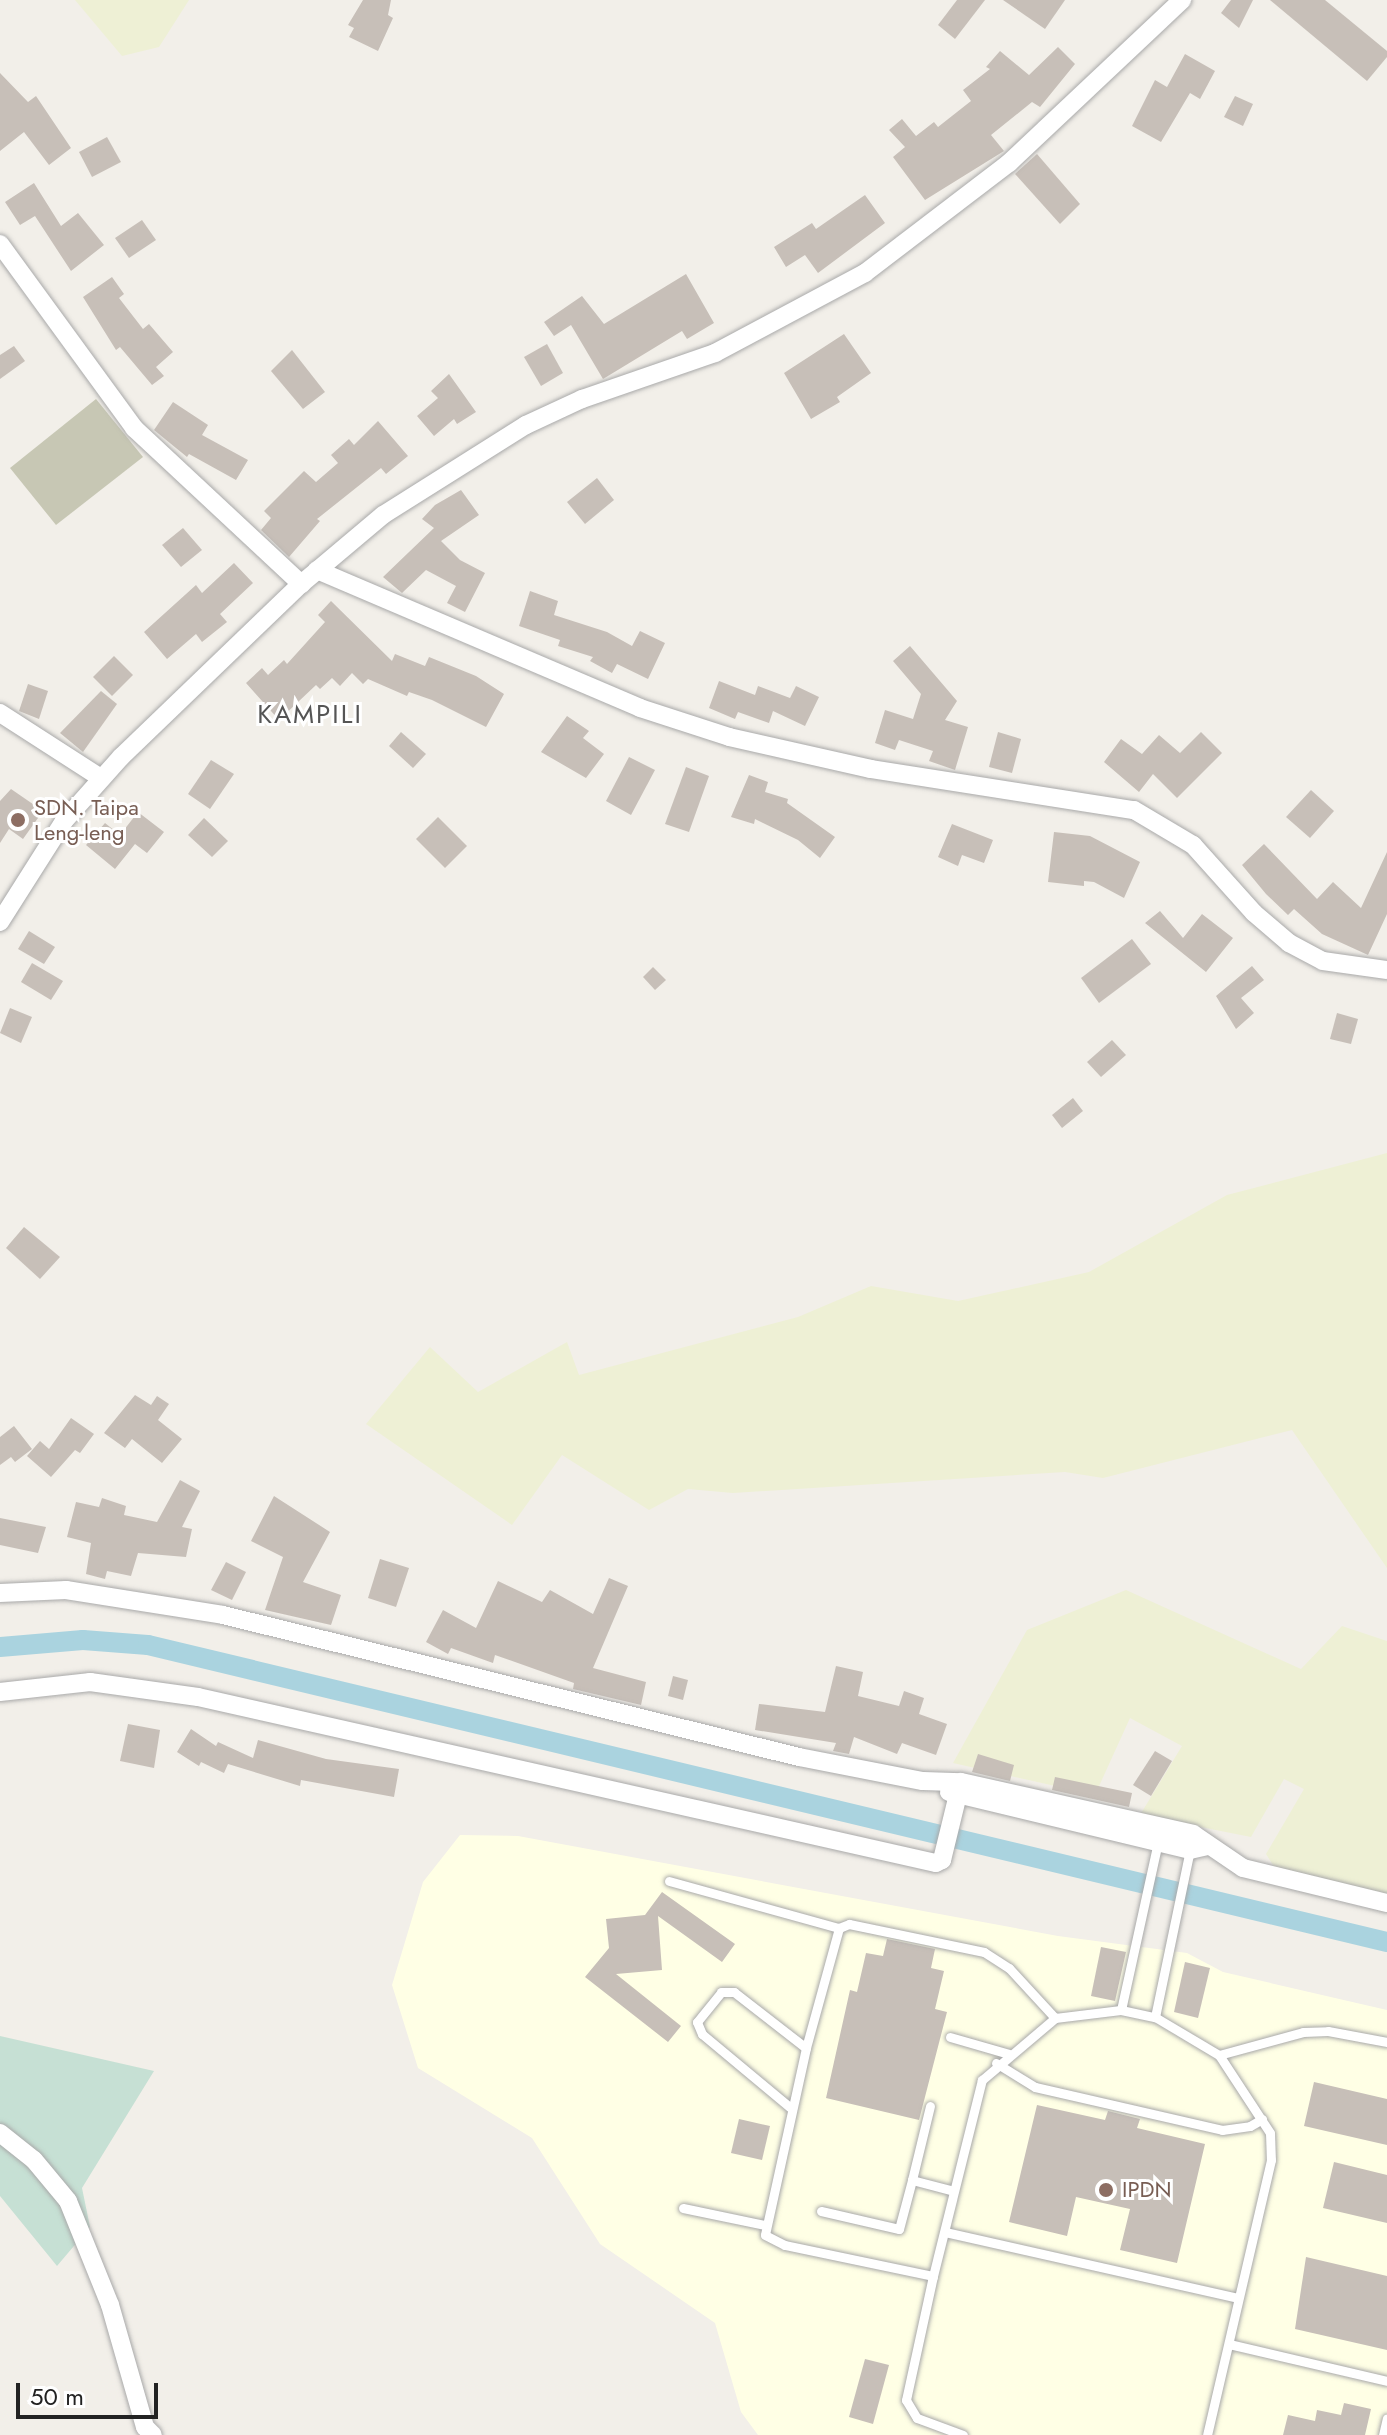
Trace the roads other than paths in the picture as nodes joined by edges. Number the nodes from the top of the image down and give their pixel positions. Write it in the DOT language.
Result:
graph roads {
  1 [pos="1182,0"];
  2 [pos="0,244"];
  3 [pos="317,570"];
  4 [pos="301,584"];
  5 [pos="0,713"];
  6 [pos="101,778"];
  7 [pos="0,922"];
  8 [pos="1387,970"];
  9 [pos="0,1593"];
  10 [pos="0,1692"];
  11 [pos="958,1795"];
  12 [pos="1158,1840"];
  13 [pos="1195,1847"];
  14 [pos="669,1881"];
  15 [pos="1387,1903"];
  16 [pos="839,1928"];
  17 [pos="1121,2010"];
  18 [pos="1155,2017"];
  19 [pos="1055,2018"];
  20 [pos="950,2037"];
  21 [pos="1387,2042"];
  22 [pos="806,2048"];
  23 [pos="1009,2054"];
  24 [pos="1219,2055"];
  25 [pos="996,2063"];
  26 [pos="930,2106"];
  27 [pos="792,2109"];
  28 [pos="1262,2119"];
  29 [pos="0,2133"];
  30 [pos="912,2180"];
  31 [pos="954,2191"];
  32 [pos="683,2208"];
  33 [pos="821,2211"];
  34 [pos="765,2225"];
  35 [pos="945,2232"];
  36 [pos="933,2276"];
  37 [pos="1238,2298"];
  38 [pos="1229,2344"];
  39 [pos="1387,2381"];
  40 [pos="1387,2418"];
  41 [pos="146,2432"];
  42 [pos="963,2435"];
  43 [pos="1207,2435"];
  44 [pos="1383,2435"];
  1 -- 3 [label="street"];
  2 -- 4 [label="street"];
  3 -- 4 [label="street"];
  3 -- 8 [label="street"];
  4 -- 6 [label="street"];
  5 -- 6 [label="street"];
  6 -- 7 [label="street"];
  9 -- 11 [label="street"];
  10 -- 11 [label="street"];
  11 -- 12 [label="street"];
  12 -- 13 [label="street"];
  12 -- 17 [label="lane"];
  13 -- 15 [label="street"];
  13 -- 18 [label="lane"];
  14 -- 16 [label="lane"];
  16 -- 19 [label="lane"];
  16 -- 22 [label="lane"];
  17 -- 18 [label="lane"];
  17 -- 19 [label="lane"];
  18 -- 24 [label="lane"];
  19 -- 23 [label="lane"];
  20 -- 23 [label="lane"];
  21 -- 24 [label="lane"];
  22 -- 27 [label="lane"];
  22 -- 27 [label="lane"];
  23 -- 25 [label="lane"];
  24 -- 28 [label="lane"];
  25 -- 28 [label="lane"];
  25 -- 31 [label="lane"];
  26 -- 30 [label="lane"];
  27 -- 34 [label="lane"];
  28 -- 37 [label="lane"];
  29 -- 41 [label="street"];
  30 -- 31 [label="lane"];
  30 -- 33 [label="lane"];
  31 -- 35 [label="lane"];
  32 -- 34 [label="lane"];
  34 -- 36 [label="lane"];
  35 -- 36 [label="lane"];
  35 -- 37 [label="lane"];
  36 -- 42 [label="lane"];
  37 -- 38 [label="lane"];
  38 -- 39 [label="lane"];
  38 -- 43 [label="lane"];
  40 -- 44 [label="lane"];
}
